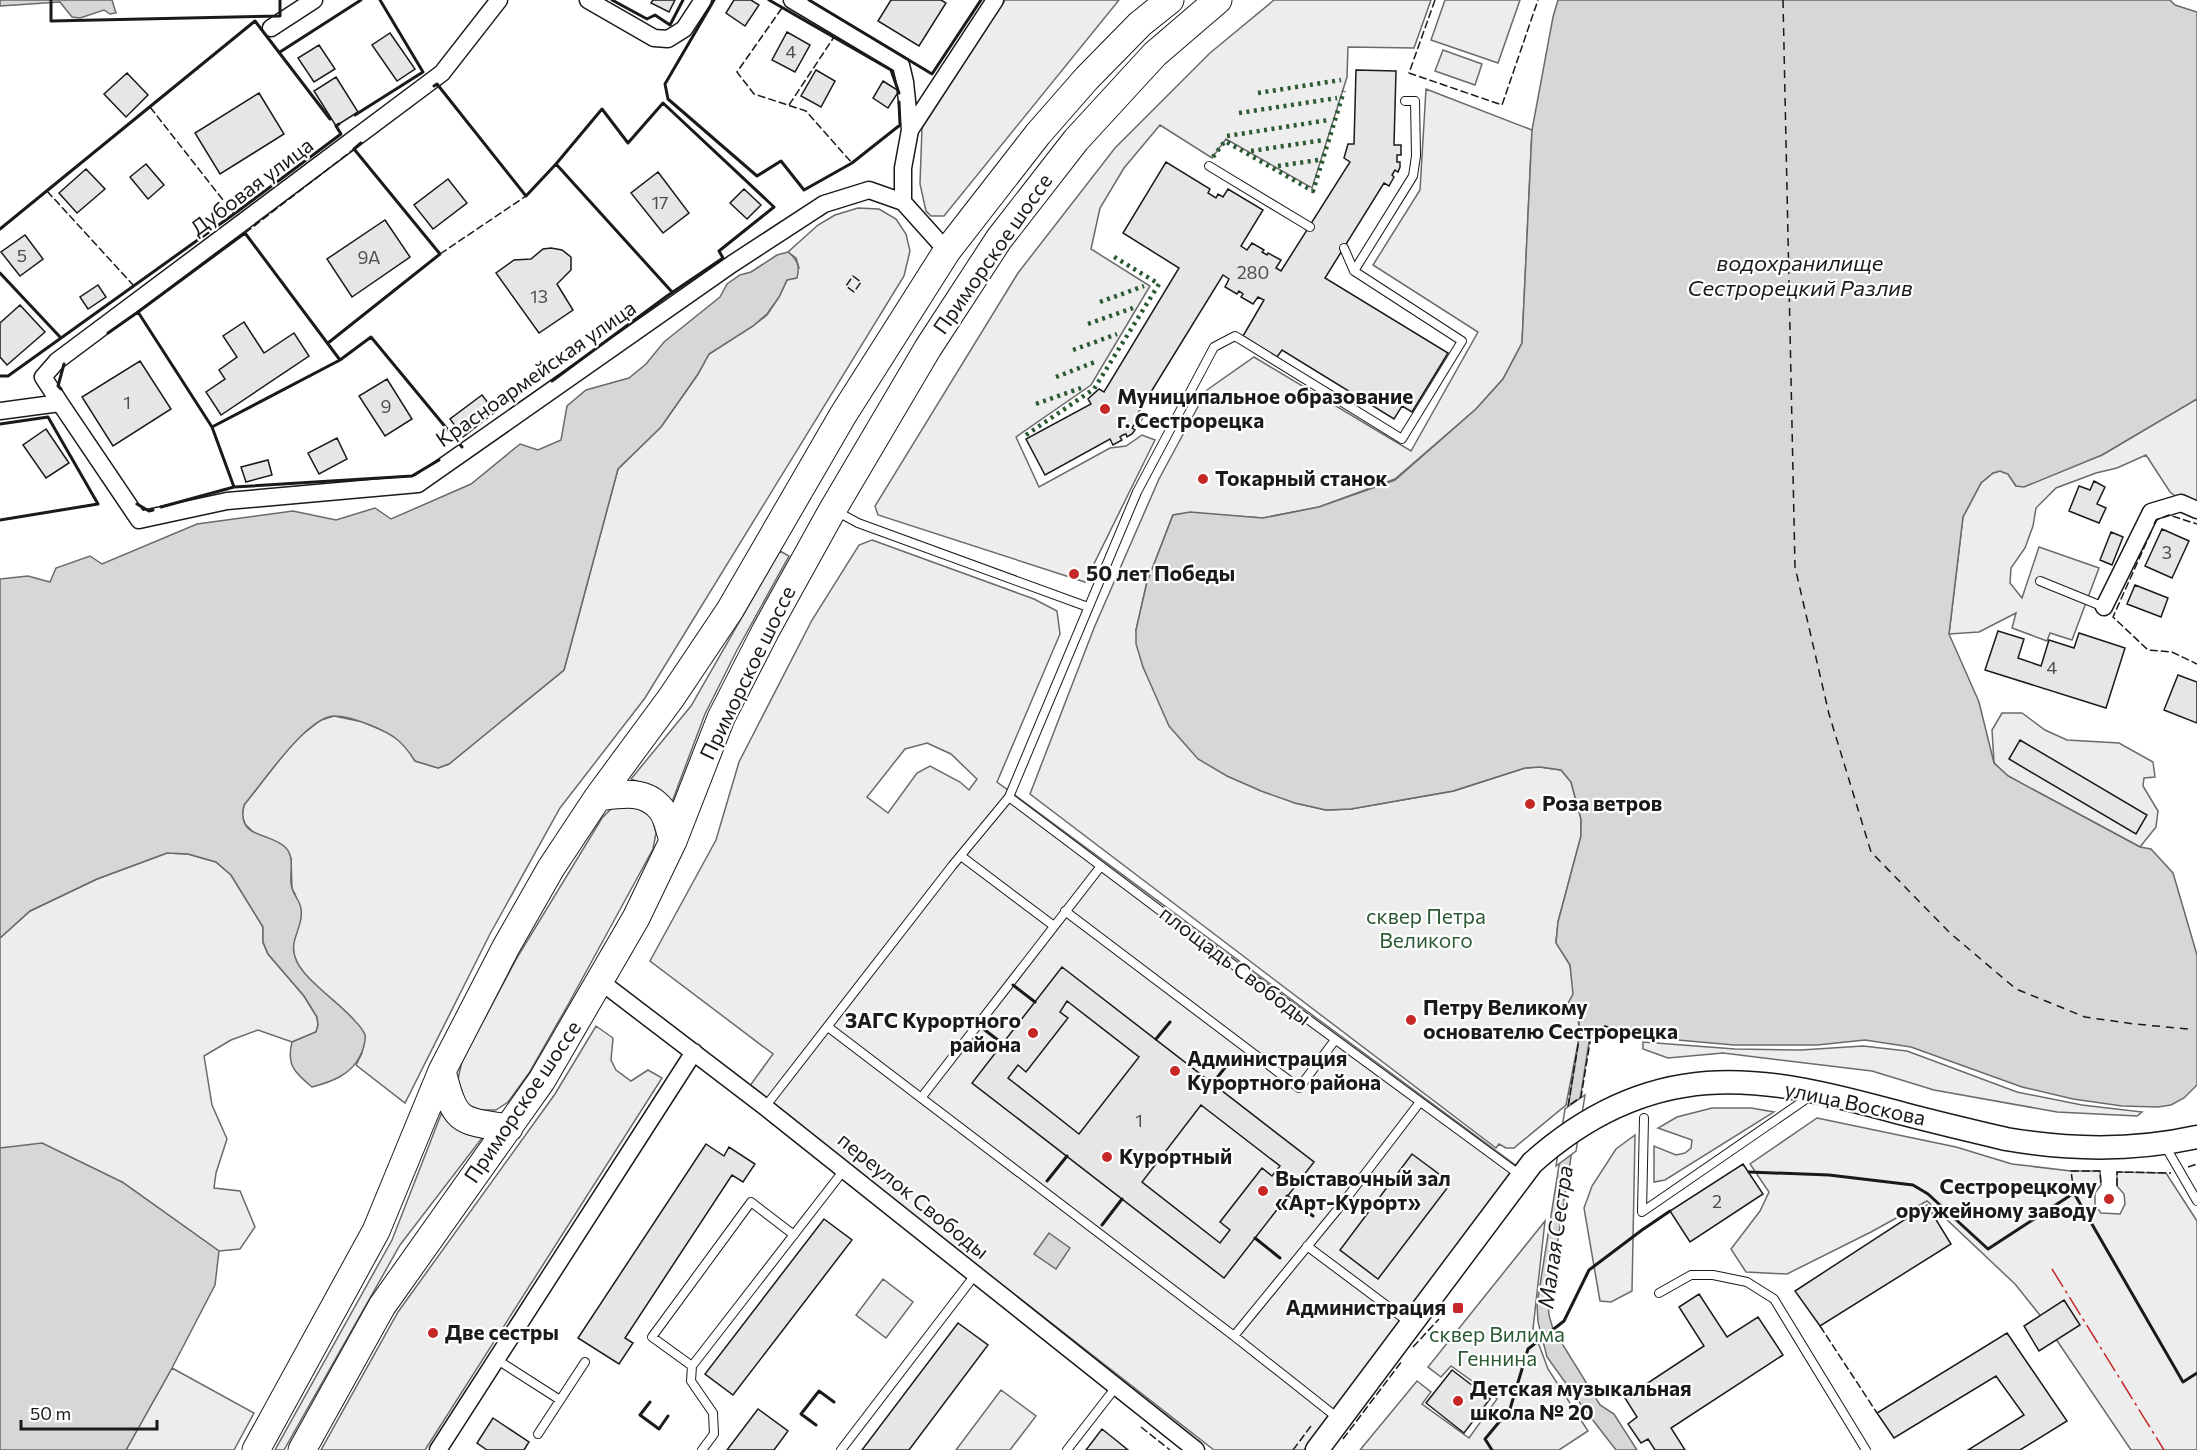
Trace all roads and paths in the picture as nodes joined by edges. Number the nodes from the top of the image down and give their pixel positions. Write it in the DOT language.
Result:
graph roads {
  1 [pos="314,0"];
  2 [pos="499,0"];
  3 [pos="588,0"];
  4 [pos="703,0"];
  5 [pos="792,0"];
  6 [pos="995,0"];
  7 [pos="1170,0"];
  8 [pos="1218,0"];
  9 [pos="271,28"];
  10 [pos="1405,101"];
  11 [pos="910,130"];
  12 [pos="1209,166"];
  13 [pos="903,202"];
  14 [pos="1310,227"];
  15 [pos="1344,248"];
  16 [pos="947,251"];
  17 [pos="1354,271"];
  18 [pos="60,403"];
  19 [pos="0,411"];
  20 [pos="833,509"];
  21 [pos="2197,510"];
  22 [pos="2040,581"];
  23 [pos="1088,607"];
  24 [pos="2104,607"];
  25 [pos="598,797"];
  26 [pos="1009,797"];
  27 [pos="673,841"];
  28 [pos="961,856"];
  29 [pos="1101,866"];
  30 [pos="1065,911"];
  31 [pos="1054,926"];
  32 [pos="600,981"];
  33 [pos="828,1027"];
  34 [pos="1335,1040"];
  35 [pos="694,1052"];
  36 [pos="442,1071"];
  37 [pos="1817,1092"];
  38 [pos="921,1098"];
  39 [pos="1420,1102"];
  40 [pos="765,1107"];
  41 [pos="1644,1118"];
  42 [pos="509,1128"];
  43 [pos="2197,1137"];
  44 [pos="2164,1144"];
  45 [pos="1526,1169"];
  46 [pos="844,1170"];
  47 [pos="2197,1201"];
  48 [pos="794,1235"];
  49 [pos="1307,1246"];
  50 [pos="975,1275"];
  51 [pos="1659,1293"];
  52 [pos="1411,1324"];
  53 [pos="1234,1336"];
  54 [pos="496,1359"];
  55 [pos="585,1362"];
  56 [pos="692,1366"];
  57 [pos="1116,1387"];
  58 [pos="560,1400"];
  59 [pos="1339,1419"];
  60 [pos="538,1434"];
  61 [pos="1323,1448"];
  62 [pos="256,1450"];
  63 [pos="302,1450"];
  64 [pos="438,1450"];
  65 [pos="702,1450"];
  66 [pos="841,1450"];
  67 [pos="1067,1450"];
  68 [pos="1196,1450"];
  69 [pos="1866,1450"];
  1 -- 9 [label="street"];
  2 -- 18 [label="street, Дубовая улица"];
  3 -- 4 [label="street"];
  5 -- 11 [label="street"];
  6 -- 11 [label="street"];
  7 -- 16 [label="highway, Приморское шоссе"];
  8 -- 20 [label="highway, Приморское шоссе"];
  10 -- 17 [label="lane"];
  11 -- 13 [label="street"];
  12 -- 14 [label="lane"];
  13 -- 16 [label="street"];
  13 -- 18 [label="street, Красноармейская улица"];
  15 -- 17 [label="lane"];
  16 -- 25 [label="highway, Приморское шоссе"];
  17 -- 23 [label="lane"];
  18 -- 19 [label="street"];
  20 -- 23 [label="lane"];
  20 -- 27 [label="highway, Приморское шоссе"];
  21 -- 24 [label="street"];
  22 -- 24 [label="lane"];
  23 -- 26 [label="lane"];
  25 -- 27 [label="highway"];
  25 -- 36 [label="highway, Приморское шоссе"];
  26 -- 28 [label="lane"];
  26 -- 29 [label="lane, площадь Свободы"];
  27 -- 32 [label="highway, Приморское шоссе"];
  28 -- 31 [label="lane"];
  28 -- 33 [label="lane"];
  29 -- 30 [label="lane"];
  29 -- 34 [label="lane, площадь Свободы"];
  30 -- 31 [label="lane"];
  30 -- 34 [label="lane"];
  31 -- 38 [label="lane"];
  32 -- 35 [label="street, переулок Свободы"];
  32 -- 42 [label="highway, Приморское шоссе"];
  33 -- 38 [label="lane"];
  33 -- 40 [label="lane"];
  34 -- 39 [label="lane, площадь Свободы"];
  35 -- 40 [label="street, переулок Свободы"];
  35 -- 54 [label="street"];
  36 -- 42 [label="highway"];
  36 -- 62 [label="highway, Приморское шоссе"];
  37 -- 41 [label="lane"];
  37 -- 44 [label="main road, улица Воскова"];
  37 -- 45 [label="main road, улица Воскова"];
  38 -- 53 [label="lane"];
  39 -- 45 [label="lane, площадь Свободы"];
  39 -- 49 [label="lane"];
  40 -- 46 [label="street, переулок Свободы"];
  42 -- 63 [label="highway, Приморское шоссе"];
  43 -- 44 [label="main road, улица Воскова"];
  44 -- 47 [label="lane"];
  45 -- 52 [label="main road"];
  46 -- 48 [label="lane"];
  46 -- 50 [label="street, переулок Свободы"];
  48 -- 56 [label="lane"];
  48 -- 56 [label="lane"];
  49 -- 52 [label="lane"];
  49 -- 53 [label="lane"];
  50 -- 57 [label="street, переулок Свободы"];
  50 -- 66 [label="lane"];
  51 -- 69 [label="lane"];
  52 -- 59 [label="main road"];
  53 -- 59 [label="lane"];
  54 -- 58 [label="lane"];
  54 -- 64 [label="street"];
  55 -- 58 [label="lane"];
  56 -- 65 [label="lane"];
  57 -- 67 [label="lane"];
  57 -- 68 [label="street, переулок Свободы"];
  58 -- 60 [label="lane"];
  59 -- 61 [label="main road"];
}
